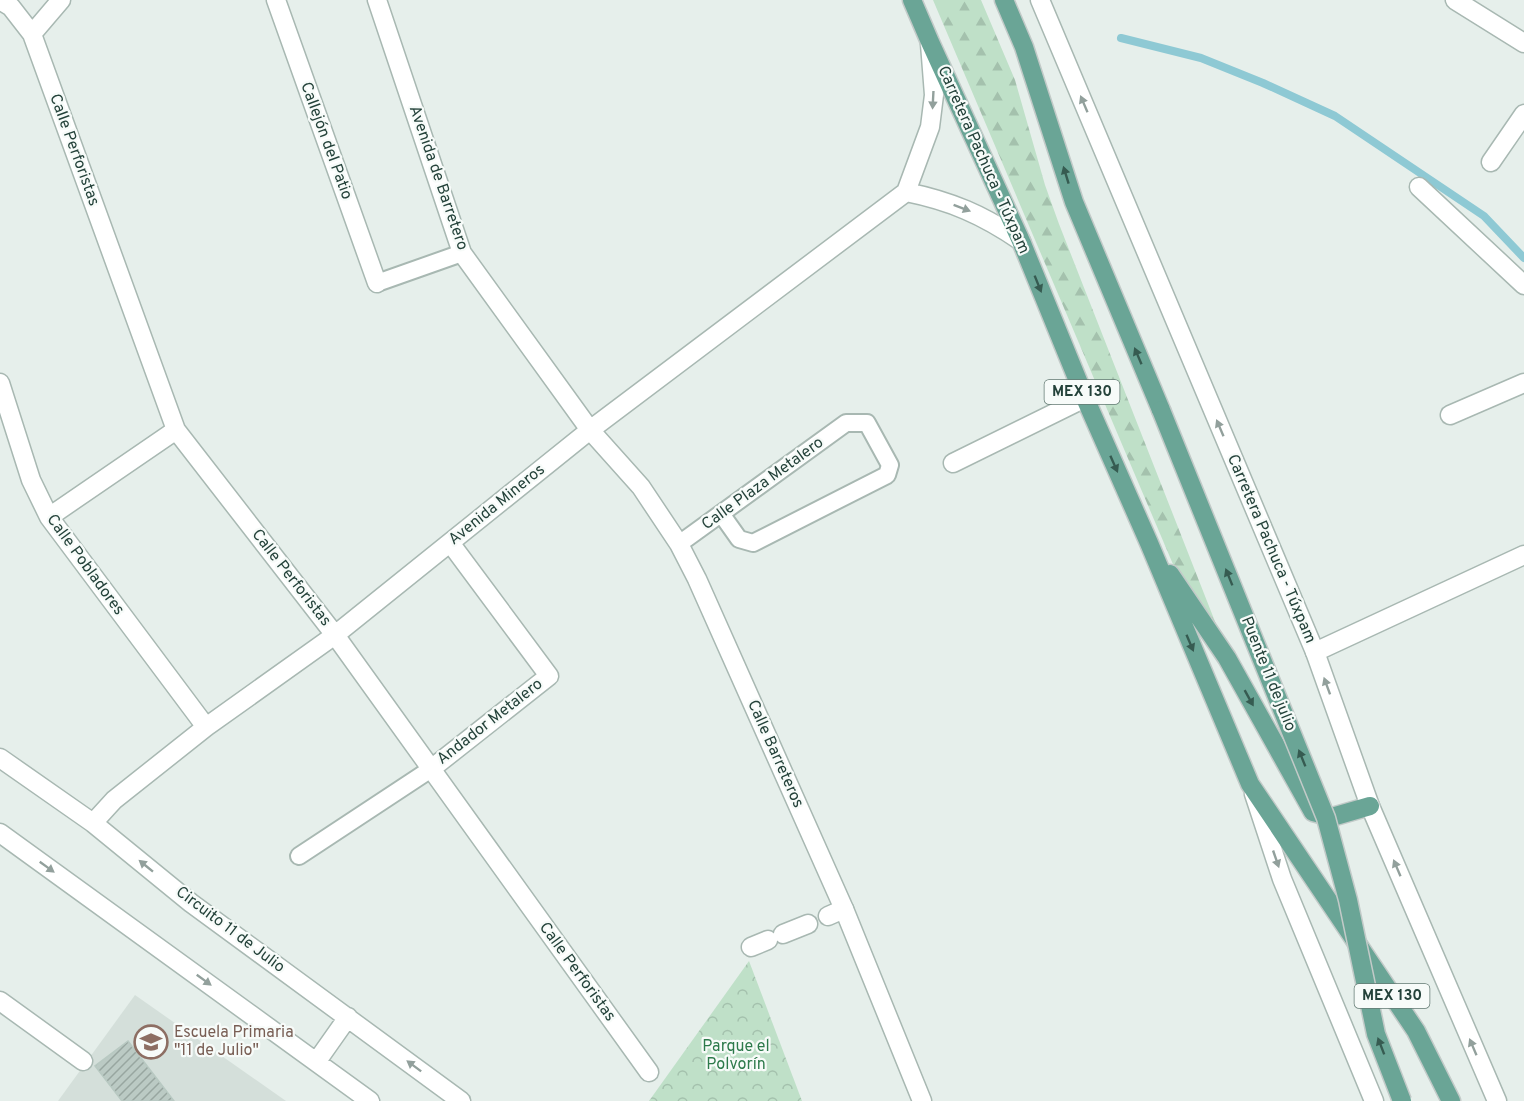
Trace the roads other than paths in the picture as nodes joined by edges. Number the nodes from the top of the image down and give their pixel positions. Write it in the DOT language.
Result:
graph roads {
  1 [pos="0,0"];
  2 [pos="61,0"];
  3 [pos="276,0"];
  4 [pos="377,0"];
  5 [pos="912,0"];
  6 [pos="1004,0"];
  7 [pos="1040,0"];
  8 [pos="1455,0"];
  9 [pos="32,34"];
  10 [pos="930,42"];
  11 [pos="1524,43"];
  12 [pos="1524,114"];
  13 [pos="1491,162"];
  14 [pos="1419,187"];
  15 [pos="906,192"];
  16 [pos="1021,241"];
  17 [pos="462,253"];
  18 [pos="377,283"];
  19 [pos="1524,285"];
  20 [pos="0,383"];
  21 [pos="1524,383"];
  22 [pos="1085,398"];
  23 [pos="1450,415"];
  24 [pos="176,430"];
  25 [pos="590,430"];
  26 [pos="954,463"];
  27 [pos="722,515"];
  28 [pos="49,517"];
  29 [pos="1149,543"];
  30 [pos="451,544"];
  31 [pos="679,544"];
  32 [pos="1524,555"];
  33 [pos="335,634"];
  34 [pos="1315,652"];
  35 [pos="206,727"];
  36 [pos="0,758"];
  37 [pos="431,769"];
  38 [pos="1250,784"];
  39 [pos="1370,806"];
  40 [pos="93,823"];
  41 [pos="0,833"];
  42 [pos="299,856"];
  43 [pos="808,924"];
  44 [pos="768,940"];
  45 [pos="0,1000"];
  46 [pos="348,1017"];
  47 [pos="83,1061"];
  48 [pos="317,1061"];
  49 [pos="649,1072"];
  50 [pos="370,1101"];
  51 [pos="461,1101"];
  52 [pos="922,1101"];
  53 [pos="1374,1101"];
  54 [pos="1402,1101"];
  55 [pos="1451,1101"];
  56 [pos="1497,1101"];
  1 -- 9 [label="street, Calle Perforistas"];
  2 -- 9 [label="street"];
  3 -- 18 [label="street, Callejón del Patio"];
  4 -- 17 [label="street, Avenida de Barretero"];
  5 -- 10 [label="main road, Carretera Pachuca - Túxpam / MEX 130"];
  54 -- 6 [label="main road, Puente 11 de julio / MEX 130, one-way, bridge"];
  34 -- 7 [label="street, Carretera Pachuca - Túxpam / MEX 130, one-way"];
  8 -- 11 [label="street"];
  9 -- 24 [label="street, Calle Perforistas"];
  10 -- 15 [label="street, one-way"];
  10 -- 16 [label="main road, Carretera Pachuca - Túxpam / MEX 130"];
  12 -- 13 [label="street"];
  14 -- 19 [label="street"];
  15 -- 16 [label="street, one-way"];
  15 -- 25 [label="street, Avenida Mineros"];
  16 -- 22 [label="main road, Carretera Pachuca - Túxpam / MEX 130, one-way"];
  17 -- 18 [label="lane"];
  17 -- 25 [label="street, Avenida de Barretero"];
  20 -- 28 [label="street, Calle Pobladores"];
  21 -- 23 [label="street"];
  22 -- 26 [label="street"];
  22 -- 29 [label="main road, Carretera Pachuca - Túxpam / MEX 130, one-way"];
  24 -- 28 [label="street"];
  24 -- 33 [label="street, Calle Perforistas"];
  25 -- 30 [label="street, Avenida Mineros"];
  25 -- 31 [label="street, Calle Barreteros"];
  27 -- 27 [label="lane, Calle Plaza Metalero"];
  27 -- 31 [label="lane, Calle Plaza Metalero"];
  28 -- 35 [label="street, Calle Pobladores"];
  29 -- 38 [label="main road, Carretera Pachuca - Túxpam / MEX 130, one-way"];
  29 -- 39 [label="main road, one-way"];
  30 -- 33 [label="street, Avenida Mineros"];
  30 -- 37 [label="street, Andador Metalero"];
  31 -- 52 [label="street, Calle Barreteros"];
  32 -- 34 [label="street"];
  33 -- 35 [label="street, Avenida Mineros"];
  33 -- 37 [label="street, Calle Perforistas"];
  39 -- 34 [label="street, Carretera Pachuca - Túxpam / MEX 130, one-way"];
  35 -- 40 [label="street, Avenida Mineros"];
  36 -- 40 [label="street, Circuito 11 de Julio"];
  37 -- 42 [label="lane"];
  37 -- 49 [label="street, Calle Perforistas"];
  38 -- 53 [label="street, Carretera Pachuca - Túxpam / MEX 130, one-way"];
  38 -- 55 [label="main road, Carretera Pachuca - Túxpam / MEX 130, bridge"];
  56 -- 39 [label="street, Carretera Pachuca - Túxpam / MEX 130, one-way"];
  46 -- 40 [label="street, Circuito 11 de Julio, one-way"];
  41 -- 48 [label="street, one-way"];
  43 -- 44 [label="street"];
  45 -- 47 [label="street"];
  46 -- 48 [label="street"];
  51 -- 46 [label="street, Circuito 11 de Julio, one-way"];
  48 -- 50 [label="street"];
}
